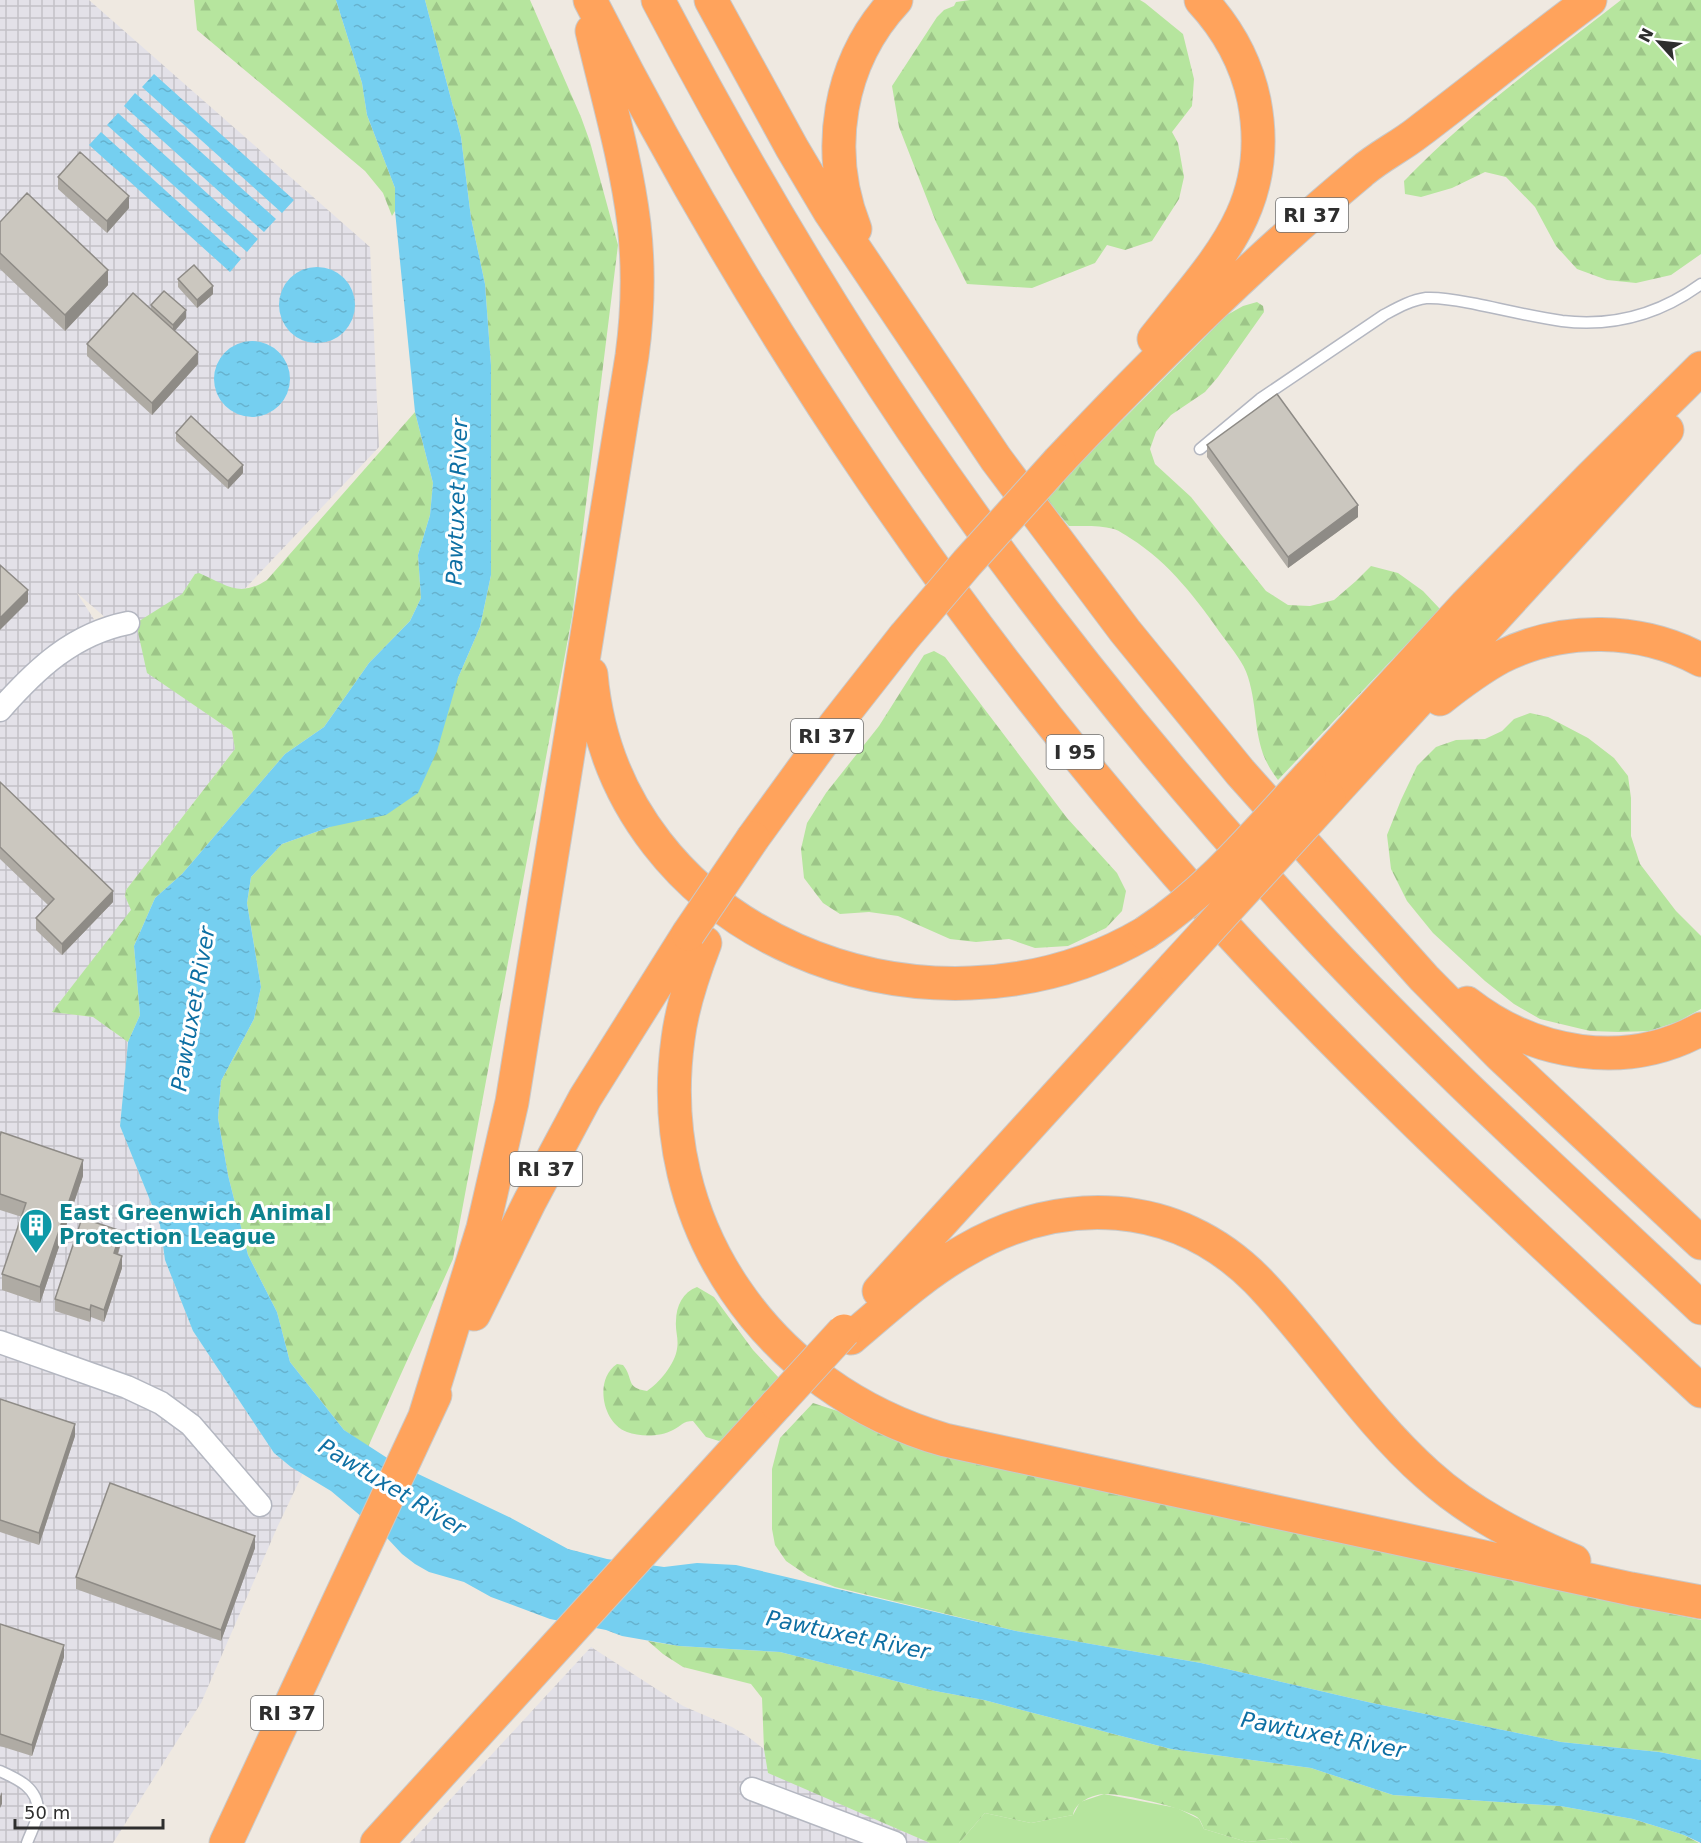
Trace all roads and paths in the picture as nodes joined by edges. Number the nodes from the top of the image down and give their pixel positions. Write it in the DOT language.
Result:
graph roads {
  1 [pos="585,0"];
  2 [pos="590,0"];
  3 [pos="658,0"];
  4 [pos="711,0"];
  5 [pos="896,0"];
  6 [pos="1201,0"];
  7 [pos="1590,0"];
  8 [pos="1701,284"];
  9 [pos="886,292"];
  10 [pos="1701,368"];
  11 [pos="1701,393"];
  12 [pos="1200,449"];
  13 [pos="1059,461"];
  14 [pos="591,609"];
  15 [pos="128,623"];
  16 [pos="1701,660"];
  17 [pos="0,710"];
  18 [pos="1319,787"];
  19 [pos="1360,905"];
  20 [pos="696,938"];
  21 [pos="1701,1029"];
  22 [pos="1701,1244"];
  23 [pos="1701,1308"];
  24 [pos="848,1334"];
  25 [pos="0,1342"];
  26 [pos="1701,1391"];
  27 [pos="426,1416"];
  28 [pos="260,1505"];
  29 [pos="1701,1600"];
  30 [pos="0,1771"];
  31 [pos="752,1789"];
  32 [pos="416,1800"];
  33 [pos="27,1843"];
  34 [pos="226,1843"];
  35 [pos="377,1843"];
  36 [pos="382,1843"];
  37 [pos="895,1843"];
  1 -- 14 [label="highway"];
  2 -- 26 [label="highway, I 95"];
  3 -- 23 [label="highway, I 95"];
  4 -- 9 [label="highway"];
  5 -- 9 [label="highway"];
  6 -- 13 [label="highway"];
  7 -- 13 [label="highway, RI 37"];
  8 -- 12 [label="lane"];
  9 -- 19 [label="highway"];
  10 -- 18 [label="highway"];
  11 -- 18 [label="highway"];
  13 -- 20 [label="highway, RI 37, bridge"];
  14 -- 18 [label="highway, bridge"];
  14 -- 27 [label="highway"];
  15 -- 17 [label="street"];
  16 -- 18 [label="highway"];
  18 -- 24 [label="highway, bridge"];
  19 -- 21 [label="highway"];
  19 -- 22 [label="highway"];
  20 -- 27 [label="highway, RI 37"];
  20 -- 29 [label="highway"];
  24 -- 29 [label="highway"];
  24 -- 32 [label="highway, bridge"];
  25 -- 28 [label="street"];
  27 -- 34 [label="highway, RI 37"];
  30 -- 33 [label="lane"];
  31 -- 37 [label="street"];
  32 -- 35 [label="highway"];
  32 -- 36 [label="highway"];
}
